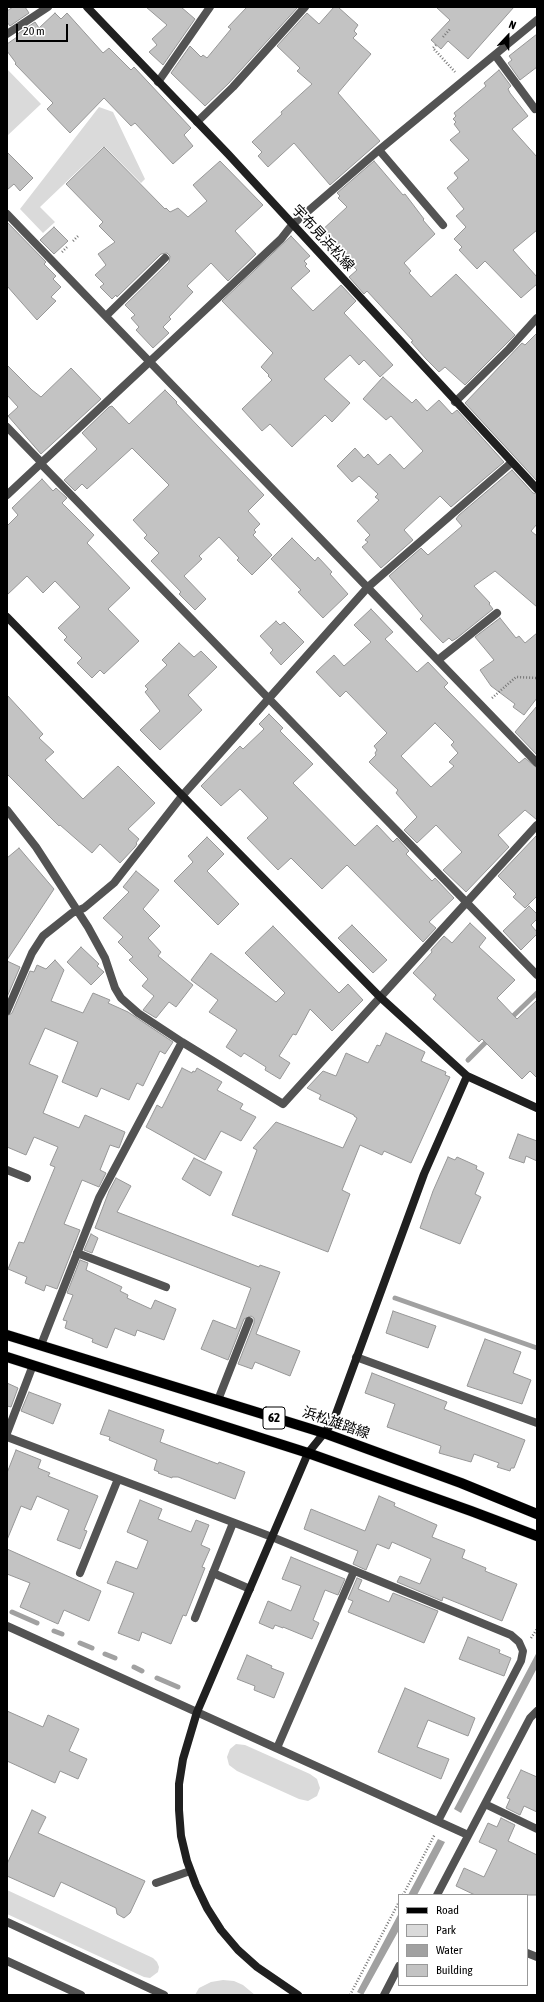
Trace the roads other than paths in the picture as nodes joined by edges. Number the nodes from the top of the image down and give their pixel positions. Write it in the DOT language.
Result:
graph roads {
  1 [pos="48,7"];
  2 [pos="87,7"];
  3 [pos="210,7"];
  4 [pos="305,7"];
  5 [pos="537,20"];
  6 [pos="7,34"];
  7 [pos="495,55"];
  8 [pos="158,82"];
  9 [pos="535,109"];
  10 [pos="197,122"];
  11 [pos="378,150"];
  12 [pos="7,214"];
  13 [pos="292,224"];
  14 [pos="443,225"];
  15 [pos="165,258"];
  16 [pos="106,316"];
  17 [pos="537,318"];
  18 [pos="150,362"];
  19 [pos="455,402"];
  20 [pos="7,427"];
  21 [pos="511,463"];
  22 [pos="41,464"];
  23 [pos="537,489"];
  24 [pos="7,495"];
  25 [pos="368,587"];
  26 [pos="497,613"];
  27 [pos="7,617"];
  28 [pos="438,660"];
  29 [pos="268,698"];
  30 [pos="537,762"];
  31 [pos="182,796"];
  32 [pos="7,810"];
  33 [pos="537,825"];
  34 [pos="466,902"];
  35 [pos="78,911"];
  36 [pos="537,975"];
  37 [pos="380,997"];
  38 [pos="7,1011"];
  39 [pos="182,1042"];
  40 [pos="467,1076"];
  41 [pos="537,1108"];
  42 [pos="7,1170"];
  43 [pos="27,1178"];
  44 [pos="77,1253"];
  45 [pos="166,1287"];
  46 [pos="249,1322"];
  47 [pos="7,1334"];
  48 [pos="41,1345"];
  49 [pos="7,1357"];
  50 [pos="356,1357"];
  51 [pos="33,1365"];
  52 [pos="218,1400"];
  53 [pos="537,1423"];
  54 [pos="7,1433"];
  55 [pos="324,1433"];
  56 [pos="7,1437"];
  57 [pos="308,1453"];
  58 [pos="118,1479"];
  59 [pos="537,1514"];
  60 [pos="233,1522"];
  61 [pos="537,1536"];
  62 [pos="272,1538"];
  63 [pos="354,1571"];
  64 [pos="80,1573"];
  65 [pos="212,1573"];
  66 [pos="250,1589"];
  67 [pos="195,1618"];
  68 [pos="7,1626"];
  69 [pos="537,1711"];
  70 [pos="197,1712"];
  71 [pos="277,1748"];
  72 [pos="485,1804"];
  73 [pos="438,1820"];
  74 [pos="537,1829"];
  75 [pos="468,1835"];
  76 [pos="190,1871"];
  77 [pos="156,1883"];
  78 [pos="437,1894"];
  79 [pos="7,1922"];
  80 [pos="7,1961"];
  81 [pos="398,1968"];
  82 [pos="80,1995"];
  83 [pos="164,1995"];
  84 [pos="298,1995"];
  85 [pos="384,1995"];
  1 -- 6 [label="street"];
  2 -- 8 [label="street, 宇布見浜松線"];
  3 -- 8 [label="street"];
  4 -- 10 [label="street"];
  5 -- 7 [label="street"];
  7 -- 9 [label="street"];
  7 -- 11 [label="street"];
  8 -- 10 [label="street, 宇布見浜松線"];
  10 -- 13 [label="street, 宇布見浜松線"];
  11 -- 13 [label="street"];
  11 -- 14 [label="street"];
  12 -- 16 [label="street"];
  13 -- 18 [label="street"];
  13 -- 19 [label="street, 宇布見浜松線"];
  15 -- 16 [label="street"];
  16 -- 18 [label="street"];
  17 -- 19 [label="street"];
  18 -- 22 [label="street"];
  18 -- 25 [label="street"];
  19 -- 21 [label="street, 宇布見浜松線"];
  20 -- 22 [label="street"];
  21 -- 23 [label="street, 宇布見浜松線"];
  21 -- 25 [label="street"];
  22 -- 24 [label="street"];
  22 -- 29 [label="street"];
  25 -- 28 [label="street"];
  25 -- 29 [label="street"];
  26 -- 28 [label="street"];
  27 -- 31 [label="street"];
  28 -- 30 [label="street"];
  29 -- 31 [label="street"];
  29 -- 34 [label="street"];
  31 -- 35 [label="street"];
  31 -- 37 [label="street"];
  32 -- 35 [label="street"];
  33 -- 34 [label="street"];
  34 -- 36 [label="street"];
  34 -- 37 [label="street"];
  35 -- 38 [label="street"];
  35 -- 39 [label="street"];
  37 -- 39 [label="street"];
  37 -- 40 [label="street"];
  39 -- 44 [label="street"];
  40 -- 41 [label="street"];
  40 -- 50 [label="street"];
  42 -- 43 [label="street"];
  44 -- 45 [label="street"];
  44 -- 48 [label="street"];
  46 -- 52 [label="street"];
  47 -- 48 [label="main road, 浜松雄踏線 / 62"];
  48 -- 52 [label="main road, 浜松雄踏線 / 62"];
  49 -- 51 [label="main road, 62"];
  50 -- 53 [label="street"];
  50 -- 55 [label="street"];
  51 -- 54 [label="street"];
  51 -- 57 [label="main road, 62"];
  52 -- 55 [label="main road, 浜松雄踏線 / 62"];
  55 -- 57 [label="street"];
  55 -- 59 [label="main road, 浜松雄踏線 / 62"];
  56 -- 58 [label="street"];
  57 -- 61 [label="main road, 62"];
  57 -- 62 [label="street"];
  58 -- 60 [label="street"];
  58 -- 64 [label="street"];
  60 -- 62 [label="street"];
  60 -- 65 [label="street"];
  62 -- 63 [label="street"];
  62 -- 66 [label="street"];
  63 -- 71 [label="street"];
  63 -- 73 [label="street"];
  65 -- 66 [label="street"];
  65 -- 67 [label="street"];
  66 -- 70 [label="street"];
  68 -- 70 [label="street"];
  69 -- 72 [label="street"];
  70 -- 71 [label="street"];
  70 -- 76 [label="street"];
  71 -- 73 [label="street"];
  72 -- 74 [label="street"];
  72 -- 75 [label="street"];
  73 -- 75 [label="street"];
  75 -- 78 [label="street"];
  76 -- 77 [label="street"];
  76 -- 84 [label="street"];
  79 -- 83 [label="street"];
  80 -- 82 [label="street"];
  81 -- 85 [label="street"];
}
